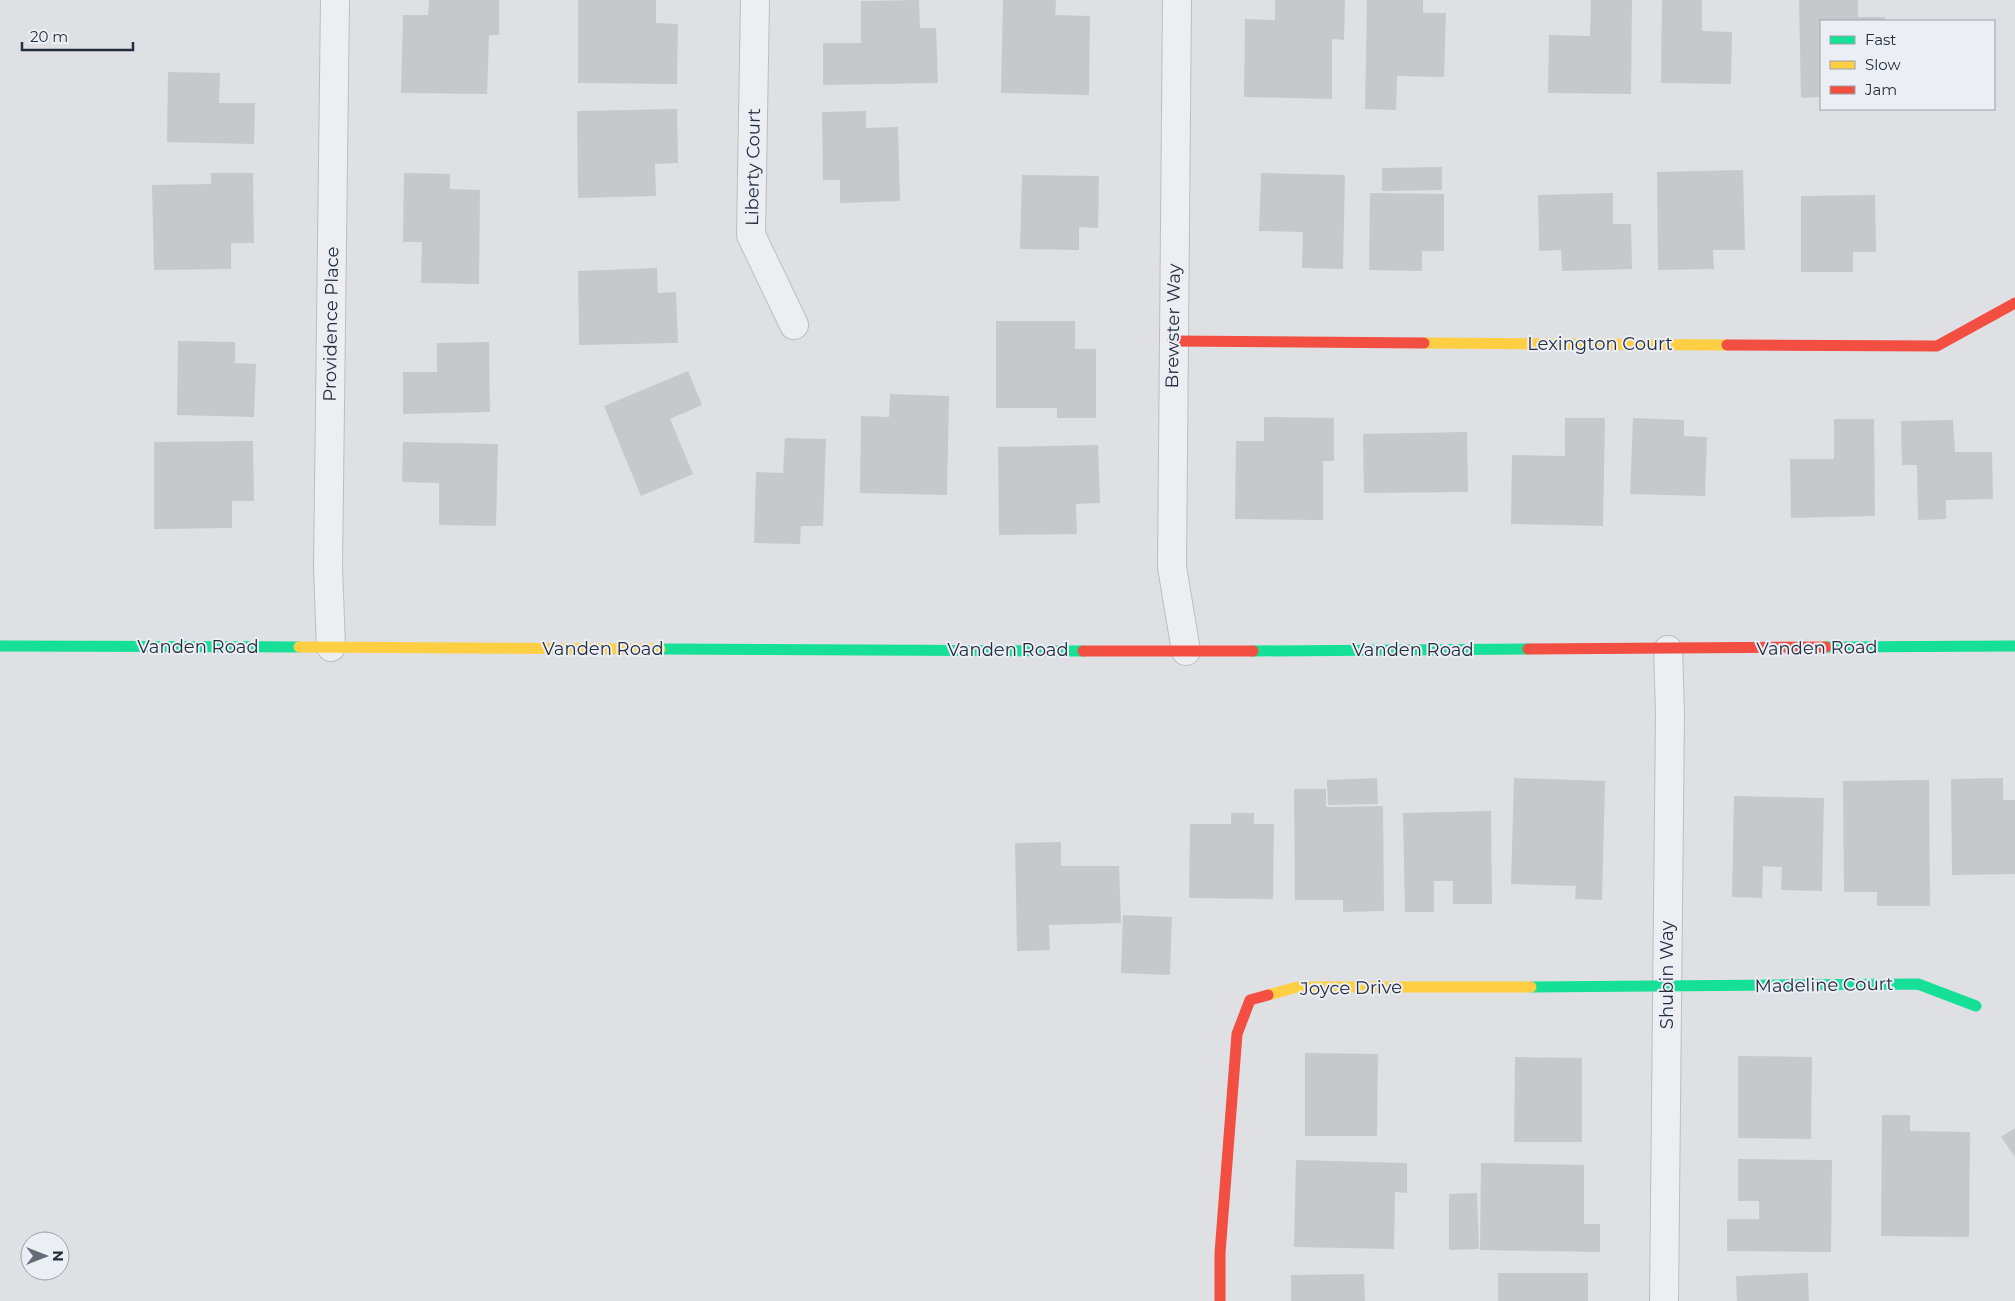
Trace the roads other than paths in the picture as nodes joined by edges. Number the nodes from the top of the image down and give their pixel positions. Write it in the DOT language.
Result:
graph roads {
  1 [pos="335,0"];
  2 [pos="755,0"];
  3 [pos="1177,0"];
  4 [pos="2015,303"];
  5 [pos="794,325"];
  6 [pos="1173,340"];
  7 [pos="0,646"];
  8 [pos="2015,646"];
  9 [pos="331,647"];
  10 [pos="1668,650"];
  11 [pos="1186,651"];
  12 [pos="1667,987"];
  13 [pos="1976,1006"];
  14 [pos="1220,1301"];
  15 [pos="1664,1301"];
  1 -- 9 [label="street, Providence Place"];
  2 -- 5 [label="street, Liberty Court"];
  3 -- 6 [label="street, Brewster Way"];
  4 -- 6 [label="street, Lexington Court"];
  6 -- 11 [label="street, Brewster Way"];
  7 -- 9 [label="street, Vanden Road"];
  8 -- 10 [label="street, Vanden Road"];
  9 -- 11 [label="street, Vanden Road"];
  10 -- 11 [label="street, Vanden Road"];
  10 -- 12 [label="street, Shubin Way"];
  12 -- 13 [label="street, Madeline Court"];
  12 -- 14 [label="street, Joyce Drive"];
  12 -- 15 [label="street, Shubin Way"];
}
